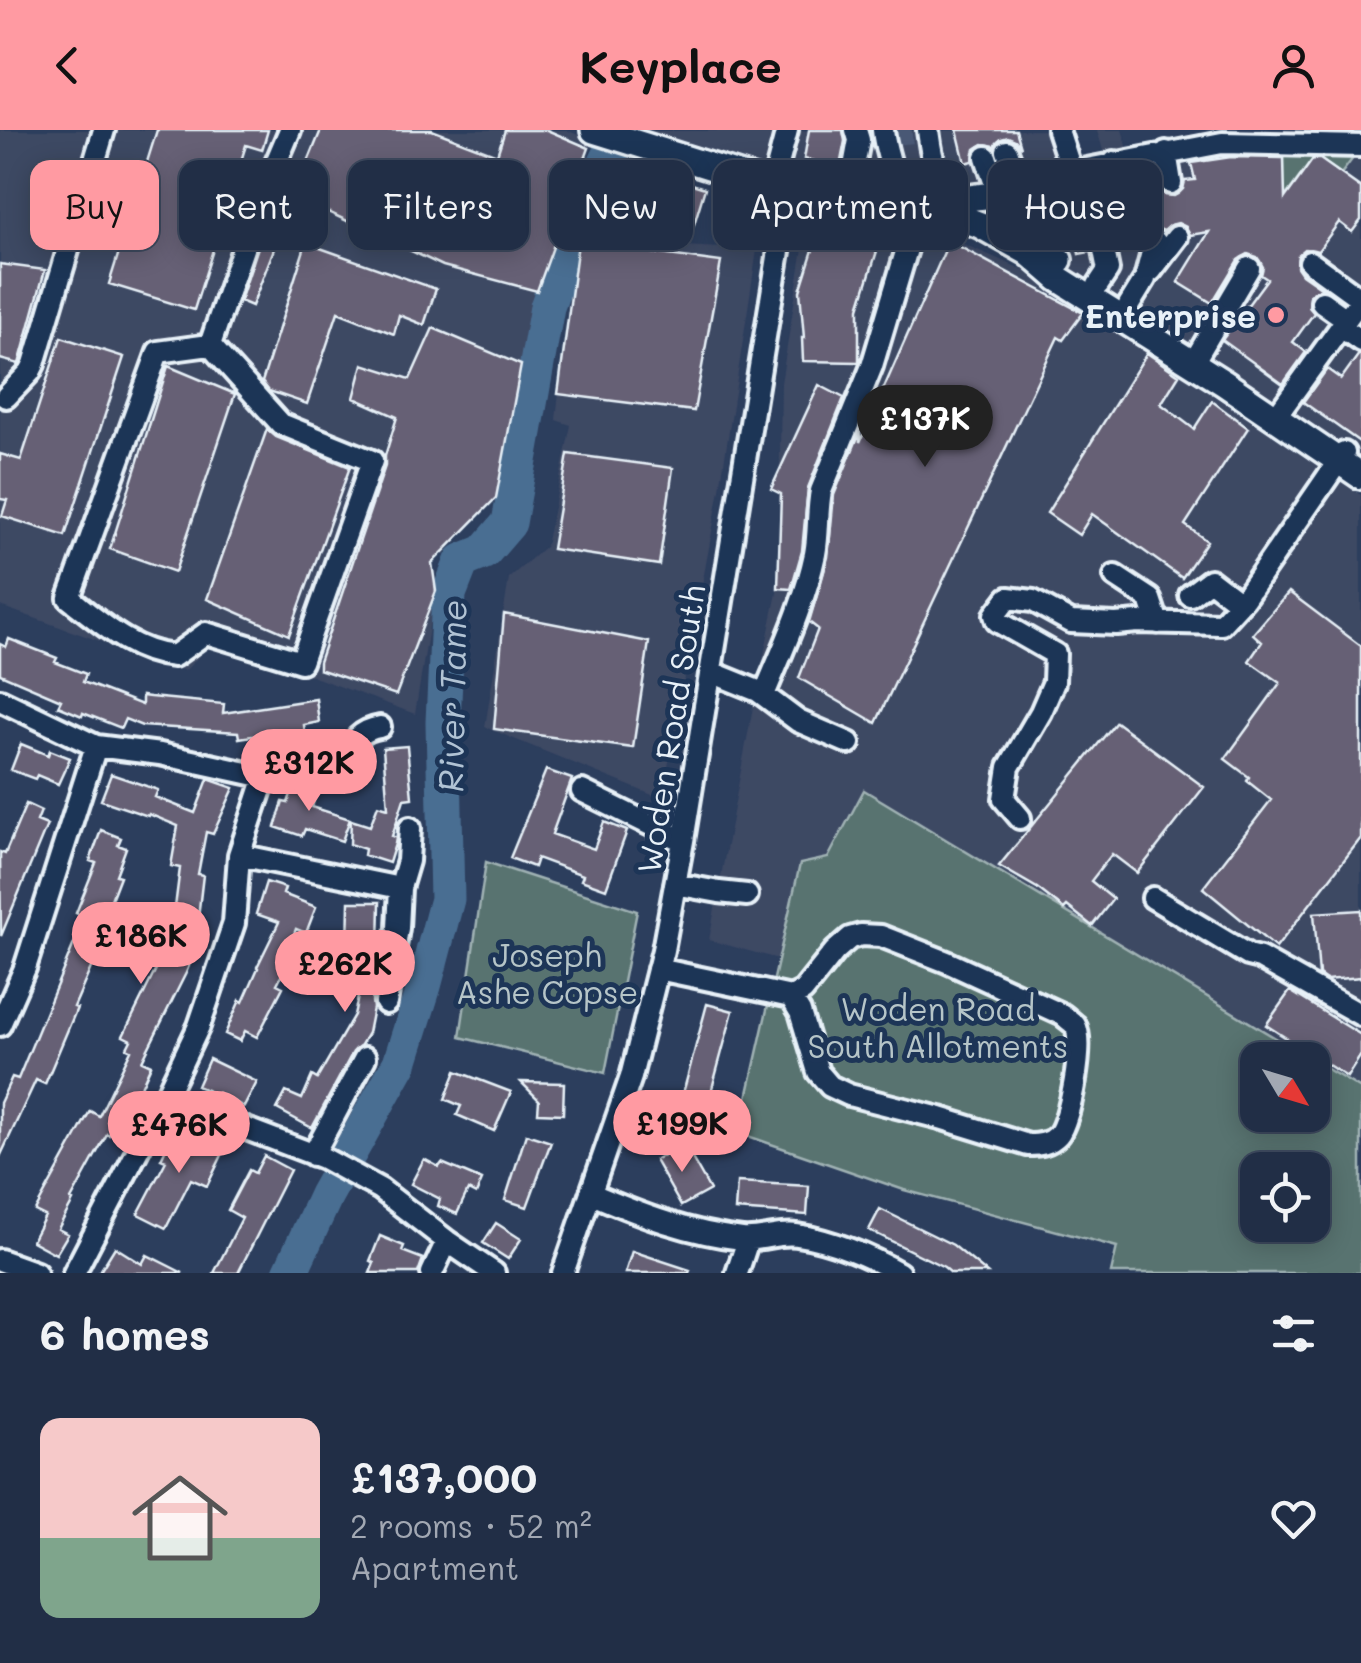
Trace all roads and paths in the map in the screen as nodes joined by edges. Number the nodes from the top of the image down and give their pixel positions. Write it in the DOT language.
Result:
graph roads {
  1 [pos="104,130"];
  2 [pos="290,130"];
  3 [pos="594,130"];
  4 [pos="787,130"];
  5 [pos="856,130"];
  6 [pos="1058,130"];
  7 [pos="924,132"];
  8 [pos="886,134"];
  9 [pos="645,135"];
  10 [pos="1293,136"];
  11 [pos="1361,146"];
  12 [pos="722,160"];
  13 [pos="787,160"];
  14 [pos="855,160"];
  15 [pos="889,160"];
  16 [pos="931,160"];
  17 [pos="1071,160"];
  18 [pos="1162,169"];
  19 [pos="1003,194"];
  20 [pos="1178,237"];
  21 [pos="776,250"];
  22 [pos="907,250"];
  23 [pos="1024,250"];
  24 [pos="1047,250"];
  25 [pos="1104,250"];
  26 [pos="1153,250"];
  27 [pos="1310,262"];
  28 [pos="1249,268"];
  29 [pos="1145,280"];
  30 [pos="1098,285"];
  31 [pos="1322,302"];
  32 [pos="1128,304"];
  33 [pos="1355,309"];
  34 [pos="1361,342"];
  35 [pos="210,344"];
  36 [pos="1196,357"];
  37 [pos="6,397"];
  38 [pos="1278,413"];
  39 [pos="1348,460"];
  40 [pos="1361,476"];
  41 [pos="1114,576"];
  42 [pos="1190,595"];
  43 [pos="1240,603"];
  44 [pos="1158,623"];
  45 [pos="710,672"];
  46 [pos="764,695"];
  47 [pos="0,700"];
  48 [pos="380,727"];
  49 [pos="849,743"];
  50 [pos="96,746"];
  51 [pos="269,767"];
  52 [pos="582,791"];
  53 [pos="1020,818"];
  54 [pos="410,828"];
  55 [pos="683,840"];
  56 [pos="239,855"];
  57 [pos="675,884"];
  58 [pos="400,888"];
  59 [pos="747,895"];
  60 [pos="1152,898"];
  61 [pos="658,969"];
  62 [pos="791,997"];
  63 [pos="386,1002"];
  64 [pos="1361,1015"];
  65 [pos="0,1025"];
  66 [pos="364,1058"];
  67 [pos="165,1098"];
  68 [pos="318,1157"];
  69 [pos="592,1194"];
  70 [pos="748,1240"];
  71 [pos="447,1241"];
  72 [pos="0,1260"];
  73 [pos="36,1273"];
  74 [pos="74,1273"];
  75 [pos="432,1273"];
  76 [pos="494,1273"];
  77 [pos="564,1273"];
  78 [pos="736,1273"];
  79 [pos="899,1273"];
  1 -- 37 [label="street"];
  2 -- 35 [label="street"];
  3 -- 9 [label="main road"];
  4 -- 13 [label="street, Woden Road South"];
  5 -- 14 [label="street"];
  6 -- 17 [label="street"];
  7 -- 16 [label="street"];
  8 -- 15 [label="street"];
  9 -- 12 [label="main road"];
  10 -- 11 [label="street"];
  10 -- 18 [label="street"];
  19 -- 19 [label="street"];
  20 -- 29 [label="street"];
  21 -- 45 [label="street, Woden Road South"];
  22 -- 46 [label="street"];
  23 -- 36 [label="main road"];
  24 -- 30 [label="main road"];
  25 -- 30 [label="street"];
  26 -- 29 [label="street"];
  27 -- 33 [label="street"];
  28 -- 36 [label="street"];
  29 -- 32 [label="street"];
  30 -- 32 [label="main road"];
  31 -- 33 [label="street"];
  32 -- 36 [label="main road"];
  33 -- 34 [label="street"];
  33 -- 38 [label="street"];
  35 -- 35 [label="street"];
  36 -- 38 [label="main road"];
  38 -- 39 [label="main road"];
  39 -- 40 [label="main road"];
  39 -- 43 [label="street"];
  41 -- 44 [label="street"];
  42 -- 43 [label="street"];
  43 -- 44 [label="street"];
  44 -- 53 [label="street"];
  45 -- 46 [label="street"];
  45 -- 55 [label="street, Woden Road South"];
  46 -- 49 [label="street"];
  47 -- 50 [label="street"];
  48 -- 51 [label="street"];
  50 -- 51 [label="street"];
  50 -- 65 [label="street"];
  51 -- 56 [label="street"];
  52 -- 55 [label="street"];
  54 -- 58 [label="street"];
  55 -- 57 [label="street, Woden Road South"];
  56 -- 58 [label="street"];
  56 -- 67 [label="street"];
  57 -- 59 [label="street"];
  57 -- 61 [label="street, Woden Road South"];
  58 -- 63 [label="street"];
  60 -- 64 [label="street"];
  61 -- 62 [label="street"];
  61 -- 69 [label="street, Woden Road South"];
  62 -- 62 [label="street"];
  66 -- 68 [label="street"];
  67 -- 68 [label="street"];
  67 -- 74 [label="street"];
  68 -- 71 [label="street"];
  69 -- 70 [label="street"];
  69 -- 77 [label="street, Woden Road South"];
  70 -- 78 [label="street"];
  70 -- 79 [label="street"];
  71 -- 75 [label="street"];
  71 -- 76 [label="street"];
  72 -- 73 [label="street"];
}
